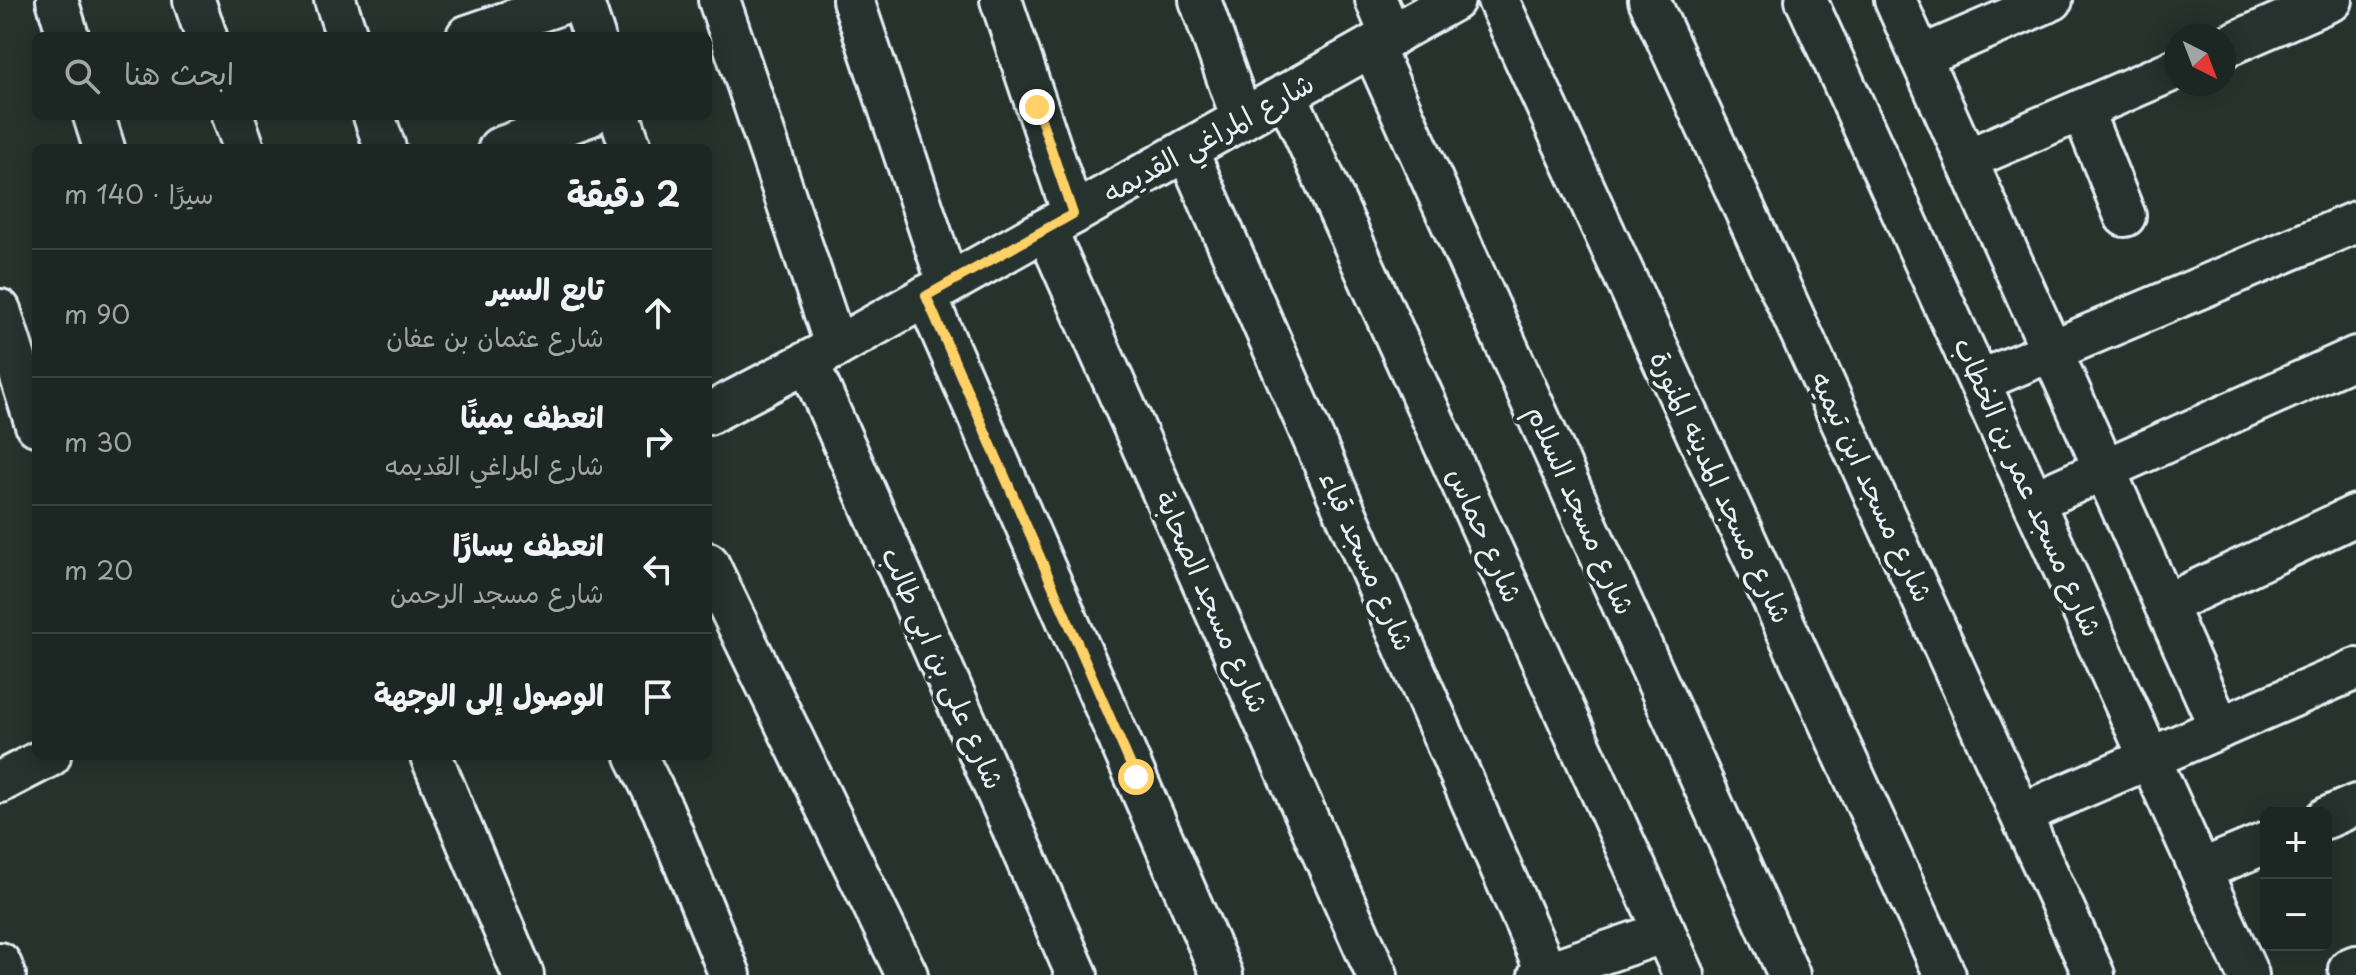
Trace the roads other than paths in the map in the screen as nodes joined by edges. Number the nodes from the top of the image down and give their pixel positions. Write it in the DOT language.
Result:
graph roads {
  1 [pos="57,0"];
  2 [pos="194,0"];
  3 [pos="335,0"];
  4 [pos="572,0"];
  5 [pos="582,0"];
  6 [pos="719,0"];
  7 [pos="853,0"];
  8 [pos="1001,0"];
  9 [pos="1200,0"];
  10 [pos="1454,0"];
  11 [pos="1498,0"];
  12 [pos="1649,0"];
  13 [pos="1806,0"];
  14 [pos="1895,0"];
  15 [pos="2052,0"];
  16 [pos="2332,0"];
  17 [pos="1380,27"];
  18 [pos="67,32"];
  19 [pos="205,32"];
  20 [pos="346,32"];
  21 [pos="479,32"];
  22 [pos="593,32"];
  23 [pos="2236,42"];
  24 [pos="1920,57"];
  25 [pos="2164,74"];
  26 [pos="1286,94"];
  27 [pos="2082,110"];
  28 [pos="1242,119"];
  29 [pos="95,120"];
  30 [pos="234,120"];
  31 [pos="375,120"];
  32 [pos="578,120"];
  33 [pos="621,120"];
  34 [pos="103,144"];
  35 [pos="243,144"];
  36 [pos="384,144"];
  37 [pos="510,144"];
  38 [pos="630,144"];
  39 [pos="1187,150"];
  40 [pos="1966,160"];
  41 [pos="2125,216"];
  42 [pos="1060,222"];
  43 [pos="2356,222"];
  44 [pos="937,290"];
  45 [pos="0,310"];
  46 [pos="2051,351"];
  47 [pos="822,355"];
  48 [pos="2356,357"];
  49 [pos="1980,381"];
  50 [pos="712,403"];
  51 [pos="32,412"];
  52 [pos="2104,470"];
  53 [pos="2034,501"];
  54 [pos="2356,515"];
  55 [pos="712,571"];
  56 [pos="2165,605"];
  57 [pos="2356,669"];
  58 [pos="2220,728"];
  59 [pos="2150,758"];
  60 [pos="42,760"];
  61 [pos="433,760"];
  62 [pos="638,760"];
  63 [pos="0,782"];
  64 [pos="2356,805"];
  65 [pos="2021,814"];
  66 [pos="2332,815"];
  67 [pos="2260,845"];
  68 [pos="2201,870"];
  69 [pos="1665,932"];
  70 [pos="0,963"];
  71 [pos="1559,972"];
  72 [pos="725,973"];
  73 [pos="5,975"];
  74 [pos="523,975"];
  75 [pos="907,975"];
  76 [pos="1077,975"];
  77 [pos="1222,975"];
  78 [pos="1377,975"];
  79 [pos="1684,975"];
  80 [pos="1789,975"];
  81 [pos="1945,975"];
  82 [pos="2094,975"];
  83 [pos="2248,975"];
  1 -- 18 [label="street"];
  2 -- 19 [label="street"];
  3 -- 20 [label="street"];
  4 -- 21 [label="street"];
  5 -- 22 [label="street"];
  6 -- 47 [label="street, شارع على بن ابى طالب"];
  7 -- 44 [label="street"];
  8 -- 42 [label="street, شارع مسجد الصحابة"];
  9 -- 28 [label="street"];
  10 -- 17 [label="street, شارع المراغي القديمه"];
  11 -- 81 [label="street, شارع مسجد المدينه المنورة"];
  12 -- 65 [label="street, شارع مسجد ابن تيميه"];
  13 -- 49 [label="street, شارع مسجد عمر بن الخطاب"];
  14 -- 24 [label="street"];
  15 -- 24 [label="street"];
  16 -- 23 [label="street"];
  17 -- 26 [label="street, شارع المراغي القديمه"];
  17 -- 80 [label="street, شارع مسجد السلام"];
  24 -- 40 [label="street"];
  25 -- 27 [label="street"];
  26 -- 28 [label="street, شارع المراغي القديمه"];
  26 -- 69 [label="street, شارع حماس"];
  27 -- 40 [label="street"];
  27 -- 41 [label="street"];
  28 -- 39 [label="street, شارع المراغي القديمه"];
  29 -- 34 [label="street"];
  30 -- 35 [label="street"];
  31 -- 36 [label="street"];
  32 -- 37 [label="street"];
  33 -- 38 [label="street"];
  39 -- 42 [label="street, شارع المراغي القديمه"];
  39 -- 71 [label="street, شارع مسجد قباء"];
  40 -- 46 [label="street"];
  42 -- 44 [label="street, شارع المراغي القديمه"];
  42 -- 78 [label="street, شارع مسجد الصحابة"];
  43 -- 46 [label="street"];
  44 -- 47 [label="street, شارع المراغي القديمه"];
  44 -- 77 [label="street"];
  45 -- 51 [label="street"];
  46 -- 49 [label="street"];
  46 -- 52 [label="street"];
  47 -- 50 [label="street, شارع المراغي القديمه"];
  47 -- 76 [label="street, شارع على بن ابى طالب"];
  48 -- 52 [label="street"];
  49 -- 53 [label="street, شارع مسجد عمر بن الخطاب"];
  52 -- 53 [label="street"];
  52 -- 56 [label="street"];
  53 -- 59 [label="street, شارع مسجد عمر بن الخطاب"];
  54 -- 56 [label="street"];
  55 -- 75 [label="street"];
  56 -- 58 [label="street"];
  57 -- 58 [label="street"];
  58 -- 59 [label="street"];
  59 -- 65 [label="street"];
  59 -- 68 [label="street, شارع مسجد عمر بن الخطاب"];
  60 -- 63 [label="street"];
  61 -- 74 [label="street"];
  62 -- 72 [label="street"];
  64 -- 66 [label="street"];
  65 -- 82 [label="street, شارع مسجد ابن تيميه"];
  67 -- 68 [label="street"];
  68 -- 83 [label="street, شارع مسجد عمر بن الخطاب"];
  69 -- 71 [label="street"];
  69 -- 79 [label="street, شارع حماس"];
  70 -- 73 [label="street"];
}
